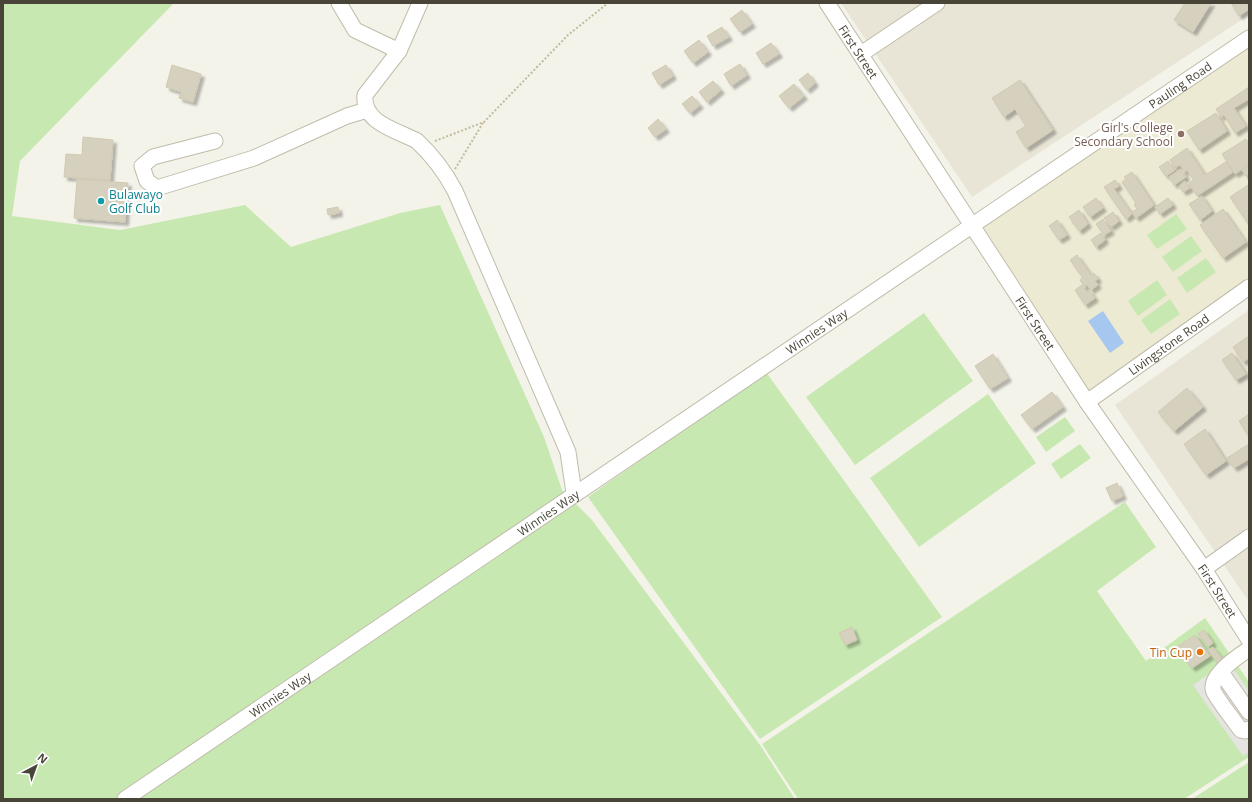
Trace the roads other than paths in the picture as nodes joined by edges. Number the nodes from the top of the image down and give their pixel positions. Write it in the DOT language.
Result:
graph roads {
  1 [pos="339,3"];
  2 [pos="420,3"];
  3 [pos="827,3"];
  4 [pos="938,3"];
  5 [pos="1249,38"];
  6 [pos="399,51"];
  7 [pos="861,54"];
  8 [pos="367,110"];
  9 [pos="215,141"];
  10 [pos="971,225"];
  11 [pos="1249,287"];
  12 [pos="1087,402"];
  13 [pos="574,493"];
  14 [pos="1249,537"];
  15 [pos="1204,569"];
  16 [pos="1249,640"];
  17 [pos="1249,649"];
  18 [pos="1221,672"];
  19 [pos="1249,712"];
  20 [pos="1249,729"];
  21 [pos="125,799"];
  1 -- 6 [label="street"];
  2 -- 6 [label="street"];
  3 -- 7 [label="street, First Street"];
  4 -- 7 [label="street"];
  5 -- 10 [label="street, Pauling Road"];
  6 -- 8 [label="street"];
  7 -- 10 [label="street, First Street"];
  8 -- 9 [label="street"];
  8 -- 13 [label="street"];
  10 -- 12 [label="street, First Street"];
  10 -- 13 [label="street, Winnies Way"];
  11 -- 12 [label="street, Livingstone Road"];
  12 -- 15 [label="street, First Street"];
  13 -- 21 [label="street, Winnies Way"];
  14 -- 15 [label="street"];
  15 -- 16 [label="street, First Street"];
  17 -- 18 [label="street"];
  18 -- 19 [label="street"];
  18 -- 20 [label="street"];
}
